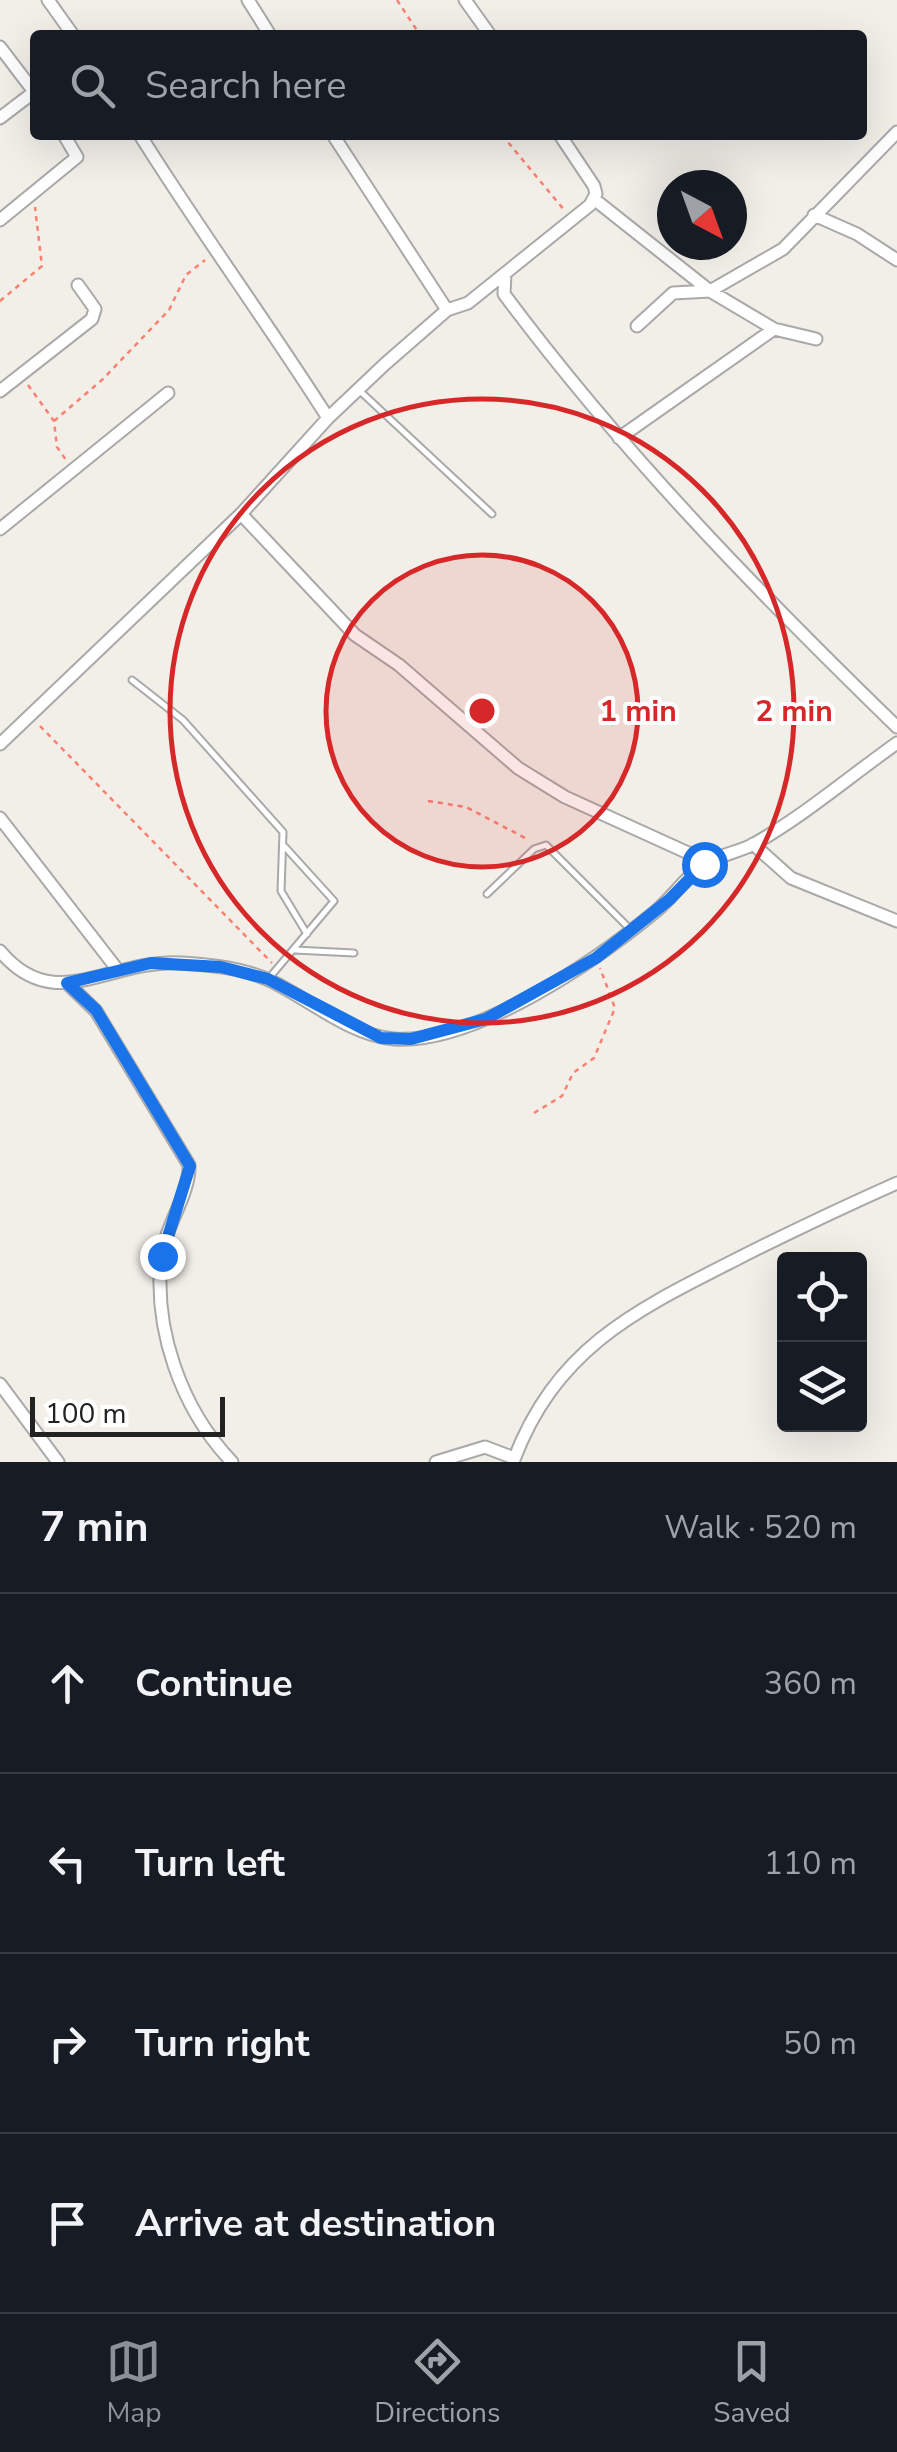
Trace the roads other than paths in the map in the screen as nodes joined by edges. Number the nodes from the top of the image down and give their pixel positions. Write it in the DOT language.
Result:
graph roads {
  1 [pos="48,0"];
  2 [pos="248,0"];
  3 [pos="465,0"];
  4 [pos="69,30"];
  5 [pos="267,30"];
  6 [pos="486,30"];
  7 [pos="0,48"];
  8 [pos="30,87"];
  9 [pos="30,95"];
  10 [pos="0,118"];
  11 [pos="897,132"];
  12 [pos="67,140"];
  13 [pos="143,140"];
  14 [pos="336,140"];
  15 [pos="563,140"];
  16 [pos="594,199"];
  17 [pos="814,215"];
  18 [pos="0,220"];
  19 [pos="897,260"];
  20 [pos="505,274"];
  21 [pos="78,285"];
  22 [pos="710,291"];
  23 [pos="447,310"];
  24 [pos="637,326"];
  25 [pos="774,329"];
  26 [pos="816,340"];
  27 [pos="358,390"];
  28 [pos="0,391"];
  29 [pos="168,393"];
  30 [pos="328,418"];
  31 [pos="619,438"];
  32 [pos="241,514"];
  33 [pos="492,514"];
  34 [pos="0,529"];
  35 [pos="132,680"];
  36 [pos="897,728"];
  37 [pos="897,743"];
  38 [pos="0,744"];
  39 [pos="0,818"];
  40 [pos="753,844"];
  41 [pos="285,847"];
  42 [pos="708,862"];
  43 [pos="487,894"];
  44 [pos="897,921"];
  45 [pos="631,930"];
  46 [pos="307,934"];
  47 [pos="295,950"];
  48 [pos="0,951"];
  49 [pos="354,953"];
  50 [pos="117,968"];
  51 [pos="273,975"];
  52 [pos="67,983"];
  53 [pos="897,1183"];
  54 [pos="0,1384"];
  55 [pos="513,1460"];
  56 [pos="58,1462"];
  57 [pos="232,1462"];
  58 [pos="436,1462"];
  1 -- 4 [label="street"];
  2 -- 5 [label="street"];
  3 -- 6 [label="street"];
  7 -- 8 [label="street"];
  9 -- 10 [label="street"];
  11 -- 17 [label="street"];
  12 -- 18 [label="street"];
  13 -- 30 [label="street"];
  14 -- 23 [label="street"];
  15 -- 16 [label="street"];
  16 -- 20 [label="street"];
  16 -- 22 [label="street"];
  17 -- 19 [label="street"];
  17 -- 22 [label="street"];
  20 -- 23 [label="street"];
  20 -- 31 [label="street"];
  21 -- 28 [label="street"];
  22 -- 24 [label="street"];
  22 -- 25 [label="street"];
  23 -- 27 [label="street"];
  25 -- 26 [label="street"];
  25 -- 31 [label="street"];
  27 -- 30 [label="street"];
  27 -- 33 [label="lane"];
  29 -- 34 [label="street"];
  30 -- 32 [label="street"];
  31 -- 36 [label="street"];
  32 -- 38 [label="street"];
  32 -- 42 [label="street"];
  35 -- 41 [label="lane"];
  37 -- 40 [label="street"];
  39 -- 50 [label="street"];
  40 -- 42 [label="street"];
  40 -- 44 [label="street"];
  41 -- 46 [label="lane"];
  41 -- 46 [label="lane"];
  42 -- 45 [label="street"];
  43 -- 45 [label="lane"];
  45 -- 51 [label="street"];
  46 -- 47 [label="lane"];
  47 -- 49 [label="lane"];
  47 -- 51 [label="lane"];
  48 -- 52 [label="street"];
  50 -- 51 [label="street"];
  50 -- 52 [label="street"];
  52 -- 57 [label="street"];
  53 -- 55 [label="street"];
  54 -- 56 [label="street"];
  55 -- 58 [label="street"];
}
